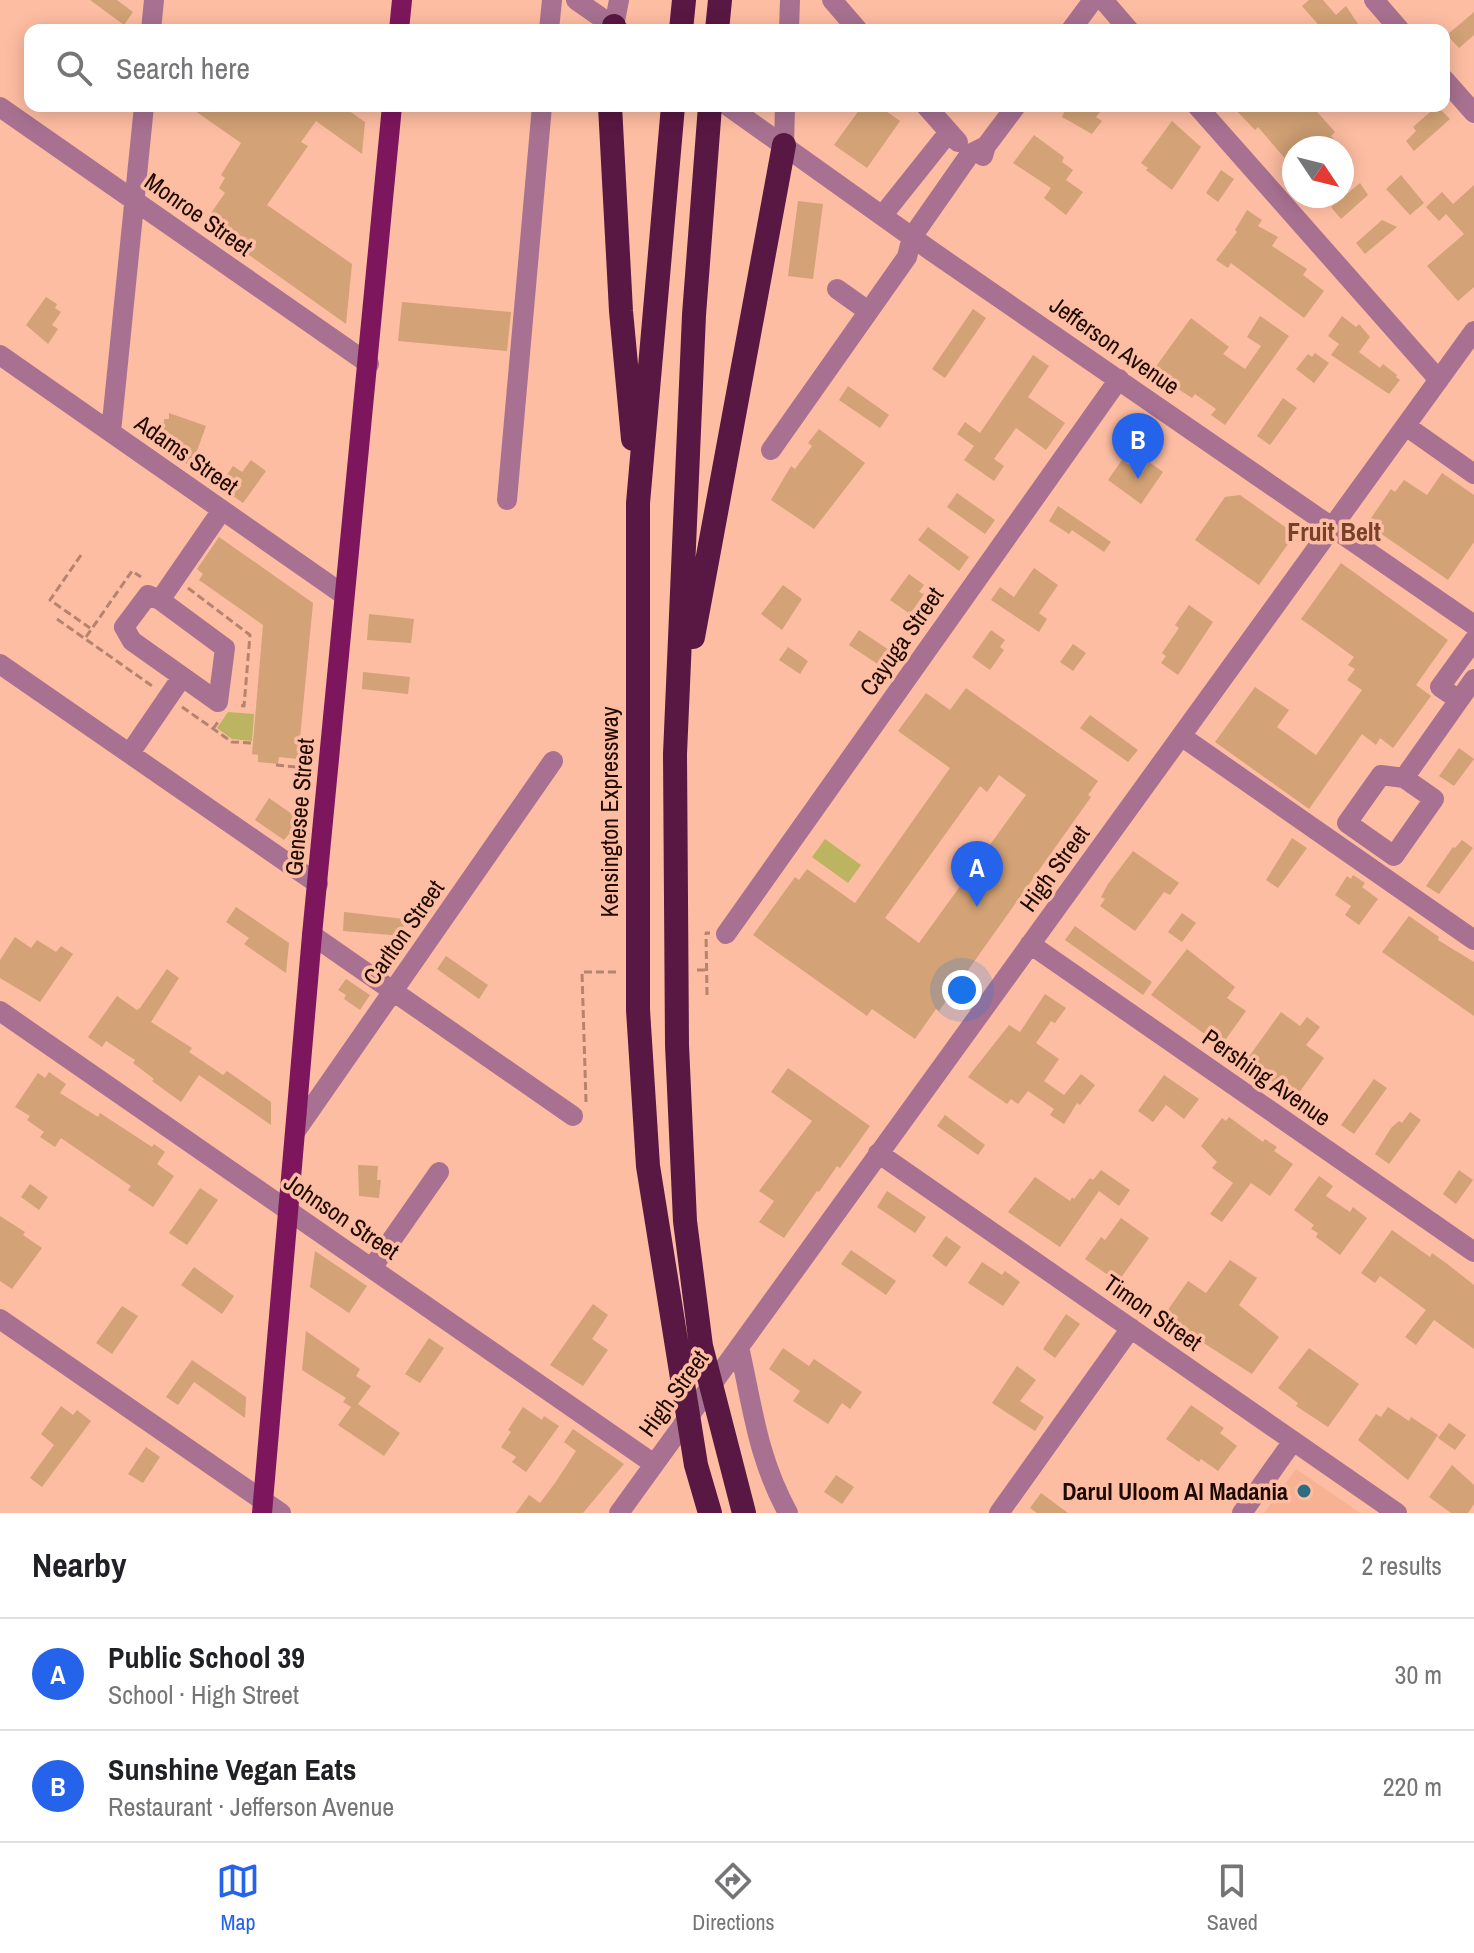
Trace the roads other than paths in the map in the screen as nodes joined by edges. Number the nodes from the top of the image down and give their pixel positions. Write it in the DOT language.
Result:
graph roads {
  1 [pos="154,0"];
  2 [pos="402,0"];
  3 [pos="552,0"];
  4 [pos="576,0"];
  5 [pos="619,0"];
  6 [pos="684,0"];
  7 [pos="720,0"];
  8 [pos="790,0"];
  9 [pos="832,0"];
  10 [pos="1093,0"];
  11 [pos="1103,0"];
  12 [pos="1374,0"];
  13 [pos="152,24"];
  14 [pos="400,24"];
  15 [pos="550,24"];
  16 [pos="609,24"];
  17 [pos="617,24"];
  18 [pos="682,24"];
  19 [pos="718,24"];
  20 [pos="789,24"];
  21 [pos="853,24"];
  22 [pos="1075,24"];
  23 [pos="1124,24"];
  24 [pos="1395,24"];
  25 [pos="1450,86"];
  26 [pos="0,107"];
  27 [pos="143,112"];
  28 [pos="391,112"];
  29 [pos="541,112"];
  30 [pos="610,112"];
  31 [pos="672,112"];
  32 [pos="710,112"];
  33 [pos="736,112"];
  34 [pos="785,112"];
  35 [pos="931,112"];
  36 [pos="1011,112"];
  37 [pos="1202,112"];
  38 [pos="1474,113"];
  39 [pos="949,132"];
  40 [pos="784,145"];
  41 [pos="979,154"];
  42 [pos="134,201"];
  43 [pos="882,216"];
  44 [pos="915,245"];
  45 [pos="837,289"];
  46 [pos="868,311"];
  47 [pos="1474,331"];
  48 [pos="0,355"];
  49 [pos="369,364"];
  50 [pos="1119,379"];
  51 [pos="1439,380"];
  52 [pos="1406,426"];
  53 [pos="111,432"];
  54 [pos="771,450"];
  55 [pos="1474,474"];
  56 [pos="507,500"];
  57 [pos="638,503"];
  58 [pos="222,510"];
  59 [pos="1333,528"];
  60 [pos="344,595"];
  61 [pos="160,600"];
  62 [pos="1474,625"];
  63 [pos="1474,640"];
  64 [pos="0,664"];
  65 [pos="182,677"];
  66 [pos="1474,679"];
  67 [pos="1459,700"];
  68 [pos="1181,736"];
  69 [pos="130,753"];
  70 [pos="675,754"];
  71 [pos="553,761"];
  72 [pos="1404,778"];
  73 [pos="318,884"];
  74 [pos="716,934"];
  75 [pos="312,935"];
  76 [pos="1474,940"];
  77 [pos="1030,944"];
  78 [pos="393,991"];
  79 [pos="0,1011"];
  80 [pos="580,1113"];
  81 [pos="295,1132"];
  82 [pos="878,1153"];
  83 [pos="439,1172"];
  84 [pos="288,1211"];
  85 [pos="1474,1252"];
  86 [pos="372,1268"];
  87 [pos="0,1319"];
  88 [pos="1131,1328"];
  89 [pos="735,1351"];
  90 [pos="1293,1441"];
  91 [pos="660,1457"];
  92 [pos="262,1507"];
  93 [pos="1393,1512"];
  94 [pos="281,1513"];
  95 [pos="619,1513"];
  96 [pos="710,1513"];
  97 [pos="744,1513"];
  98 [pos="788,1513"];
  99 [pos="999,1513"];
  100 [pos="1242,1513"];
  1 -- 13 [label="street"];
  2 -- 14 [label="main road"];
  3 -- 15 [label="street"];
  4 -- 16 [label="street"];
  5 -- 17 [label="street"];
  6 -- 18 [label="highway"];
  7 -- 19 [label="highway"];
  8 -- 20 [label="street"];
  9 -- 21 [label="street"];
  10 -- 22 [label="street"];
  11 -- 23 [label="street"];
  12 -- 24 [label="street"];
  25 -- 38 [label="street"];
  26 -- 42 [label="street, Monroe Street"];
  27 -- 42 [label="street"];
  28 -- 49 [label="main road, Genesee Street"];
  29 -- 56 [label="street"];
  30 -- 57 [label="highway"];
  31 -- 57 [label="highway, Kensington Expressway"];
  32 -- 70 [label="highway"];
  33 -- 40 [label="street, Jefferson Avenue"];
  34 -- 40 [label="street"];
  35 -- 39 [label="street"];
  36 -- 41 [label="street"];
  37 -- 51 [label="street"];
  39 -- 41 [label="street"];
  39 -- 43 [label="street"];
  40 -- 43 [label="street, Jefferson Avenue"];
  40 -- 70 [label="highway"];
  41 -- 44 [label="street"];
  42 -- 49 [label="street, Monroe Street"];
  42 -- 53 [label="street"];
  43 -- 44 [label="street, Jefferson Avenue"];
  44 -- 46 [label="street"];
  44 -- 50 [label="street, Jefferson Avenue"];
  45 -- 46 [label="street"];
  46 -- 54 [label="street"];
  47 -- 51 [label="street, High Street"];
  48 -- 53 [label="street, Adams Street"];
  49 -- 60 [label="main road, Genesee Street"];
  50 -- 59 [label="street, Jefferson Avenue"];
  50 -- 74 [label="street, Cayuga Street"];
  51 -- 52 [label="street, High Street"];
  52 -- 55 [label="street"];
  52 -- 59 [label="street, High Street"];
  53 -- 58 [label="street, Adams Street"];
  57 -- 96 [label="highway, Kensington Expressway"];
  58 -- 60 [label="street, Adams Street"];
  58 -- 61 [label="street"];
  59 -- 62 [label="street, Jefferson Avenue"];
  59 -- 68 [label="street, High Street"];
  60 -- 73 [label="main road, Genesee Street"];
  61 -- 65 [label="street"];
  61 -- 65 [label="street"];
  63 -- 67 [label="street"];
  64 -- 69 [label="street"];
  65 -- 69 [label="street"];
  66 -- 67 [label="street"];
  67 -- 72 [label="street"];
  68 -- 76 [label="street"];
  68 -- 77 [label="street, High Street"];
  69 -- 73 [label="street"];
  70 -- 97 [label="highway"];
  71 -- 78 [label="street, Carlton Street"];
  73 -- 75 [label="main road, Genesee Street"];
  75 -- 78 [label="street"];
  75 -- 81 [label="main road, Genesee Street"];
  77 -- 82 [label="street, High Street"];
  77 -- 85 [label="street, Pershing Avenue"];
  78 -- 80 [label="street"];
  78 -- 81 [label="street, Carlton Street"];
  79 -- 84 [label="street, Johnson Street"];
  81 -- 84 [label="main road, Genesee Street"];
  82 -- 88 [label="street, Timon Street"];
  82 -- 89 [label="street, High Street"];
  83 -- 86 [label="street"];
  84 -- 86 [label="street, Johnson Street"];
  84 -- 92 [label="main road, Genesee Street"];
  86 -- 91 [label="street, Johnson Street"];
  87 -- 92 [label="street"];
  88 -- 90 [label="street, Timon Street"];
  88 -- 99 [label="street"];
  89 -- 91 [label="street, High Street"];
  89 -- 98 [label="street"];
  90 -- 93 [label="street, Timon Street"];
  90 -- 100 [label="street"];
  91 -- 95 [label="street, High Street"];
  92 -- 94 [label="street"];
}
